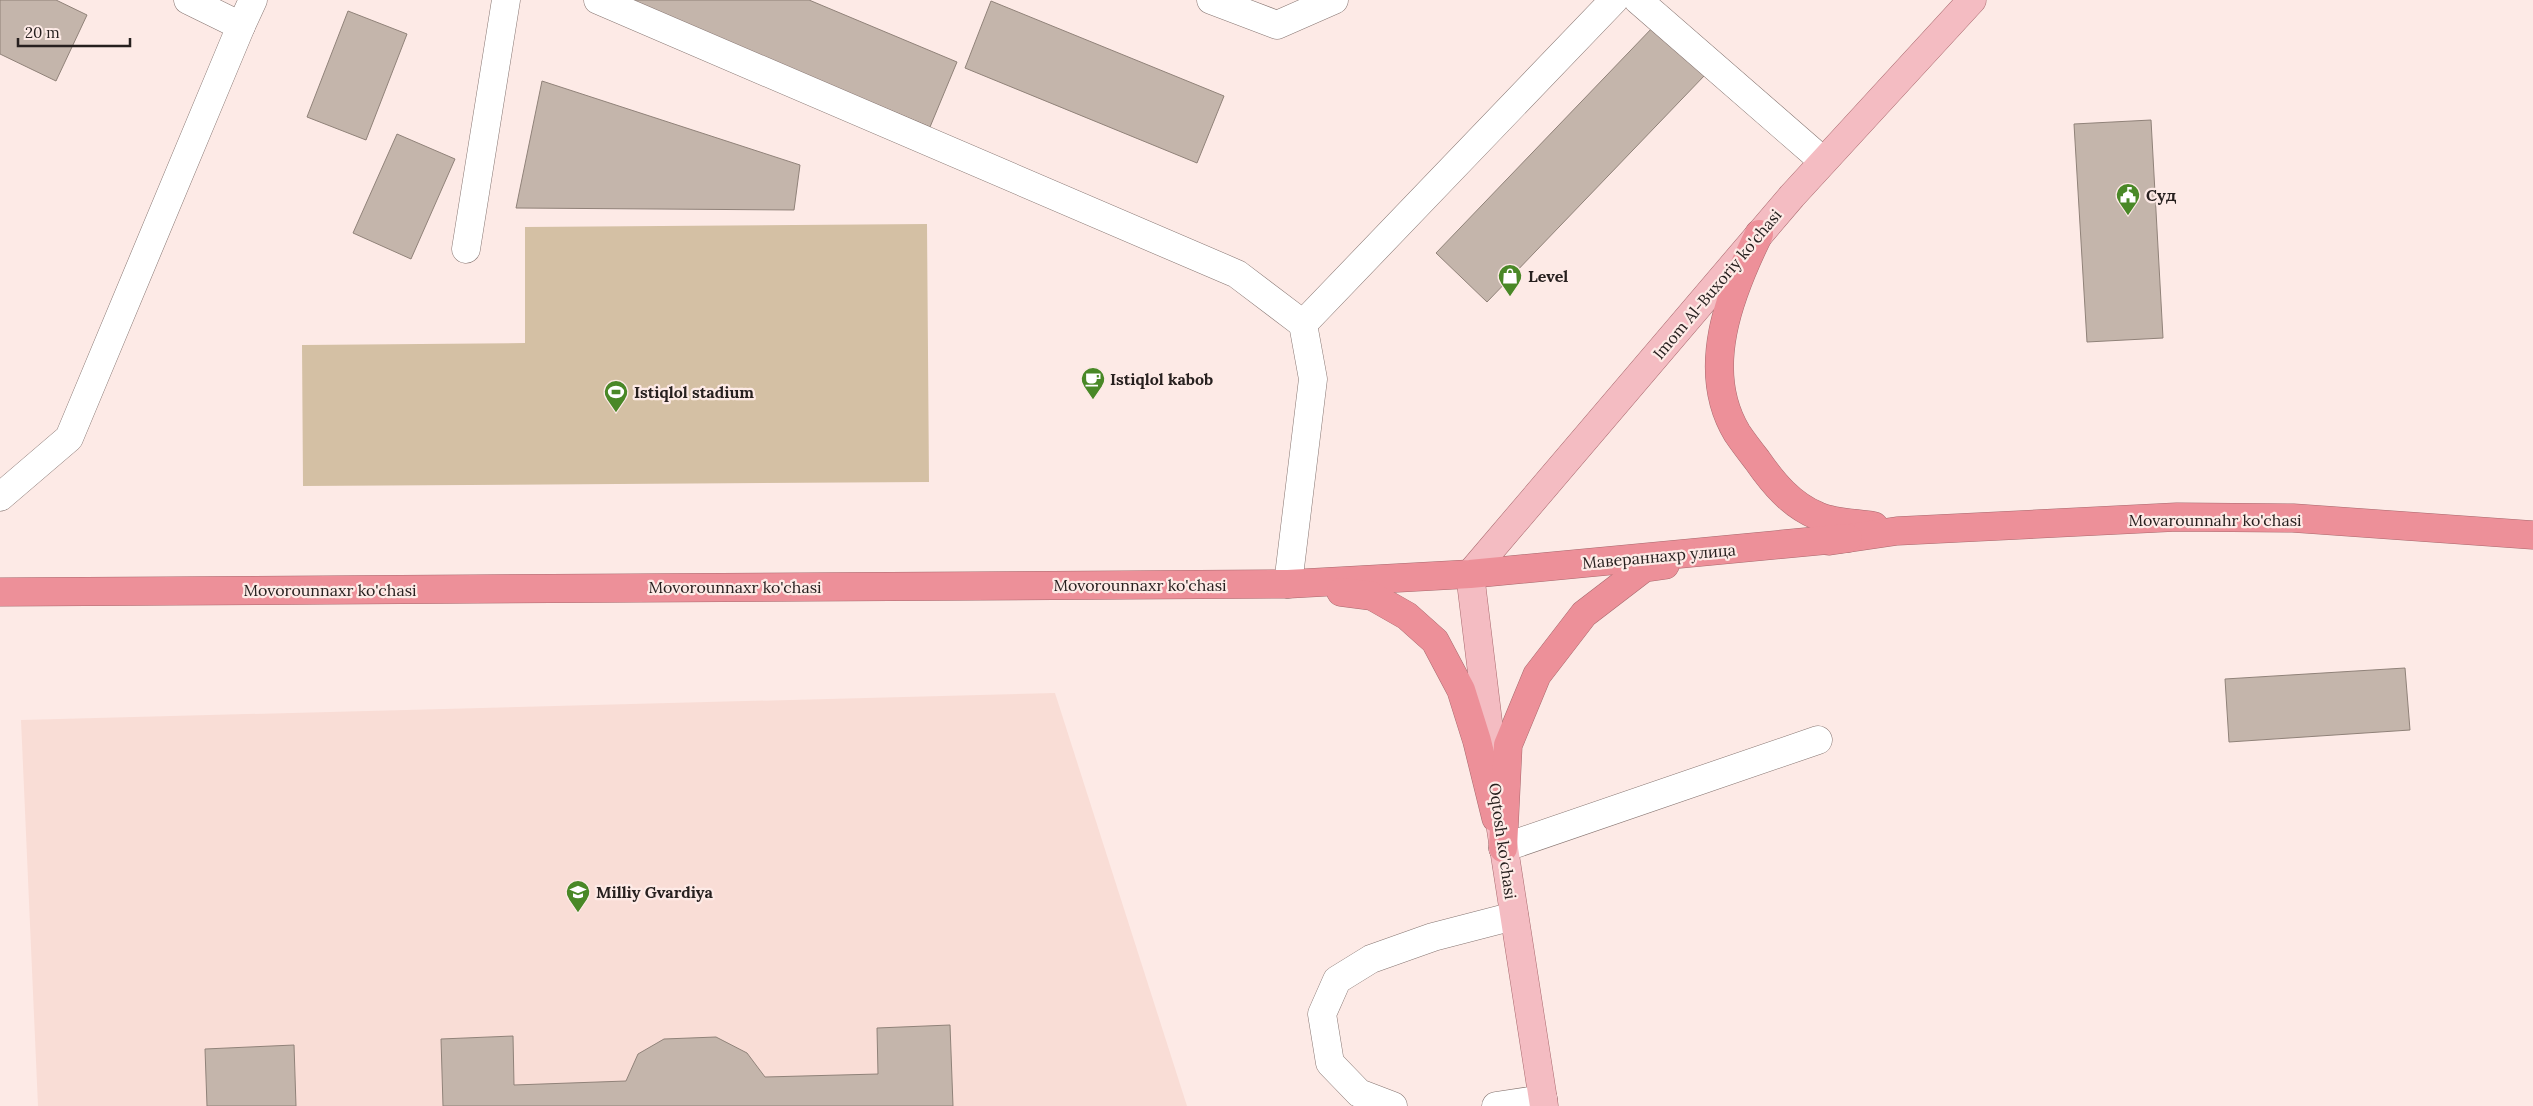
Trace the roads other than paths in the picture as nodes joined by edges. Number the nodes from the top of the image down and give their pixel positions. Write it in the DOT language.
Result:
graph roads {
  1 [pos="188,0"];
  2 [pos="253,0"];
  3 [pos="506,0"];
  4 [pos="598,0"];
  5 [pos="1211,0"];
  6 [pos="1334,0"];
  7 [pos="1614,0"];
  8 [pos="1638,0"];
  9 [pos="1972,0"];
  10 [pos="241,26"];
  11 [pos="1824,161"];
  12 [pos="1759,234"];
  13 [pos="466,249"];
  14 [pos="1303,324"];
  15 [pos="0,497"];
  16 [pos="1897,531"];
  17 [pos="2533,535"];
  18 [pos="1848,538"];
  19 [pos="1470,574"];
  20 [pos="1288,584"];
  21 [pos="0,592"];
  22 [pos="1818,740"];
  23 [pos="1503,848"];
  24 [pos="1514,916"];
  25 [pos="1543,1102"];
  26 [pos="1393,1106"];
  27 [pos="1496,1106"];
  1 -- 10 [label="lane"];
  2 -- 10 [label="lane"];
  3 -- 13 [label="lane"];
  4 -- 14 [label="lane"];
  5 -- 6 [label="lane"];
  7 -- 14 [label="lane"];
  8 -- 11 [label="lane"];
  9 -- 11 [label="main road, Imom Al-Buxoriy ko'chasi"];
  10 -- 15 [label="lane"];
  11 -- 12 [label="main road, Imom Al-Buxoriy ko'chasi"];
  12 -- 16 [label="highway"];
  12 -- 19 [label="main road, Imom Al-Buxoriy ko'chasi"];
  14 -- 20 [label="lane"];
  16 -- 17 [label="highway, Movarounnahr ko'chasi"];
  16 -- 18 [label="highway"];
  18 -- 19 [label="highway, Мавераннахр улица"];
  18 -- 23 [label="highway"];
  19 -- 20 [label="highway, Movorounnaxr ko'chasi"];
  19 -- 23 [label="main road, Oqtosh ko'chasi"];
  20 -- 21 [label="highway, Movorounnaxr ko'chasi"];
  20 -- 23 [label="highway"];
  22 -- 23 [label="lane"];
  23 -- 24 [label="main road, Oqtosh ko'chasi"];
  24 -- 25 [label="main road, Oqtosh ko'chasi"];
  24 -- 26 [label="lane"];
  25 -- 27 [label="lane"];
}
